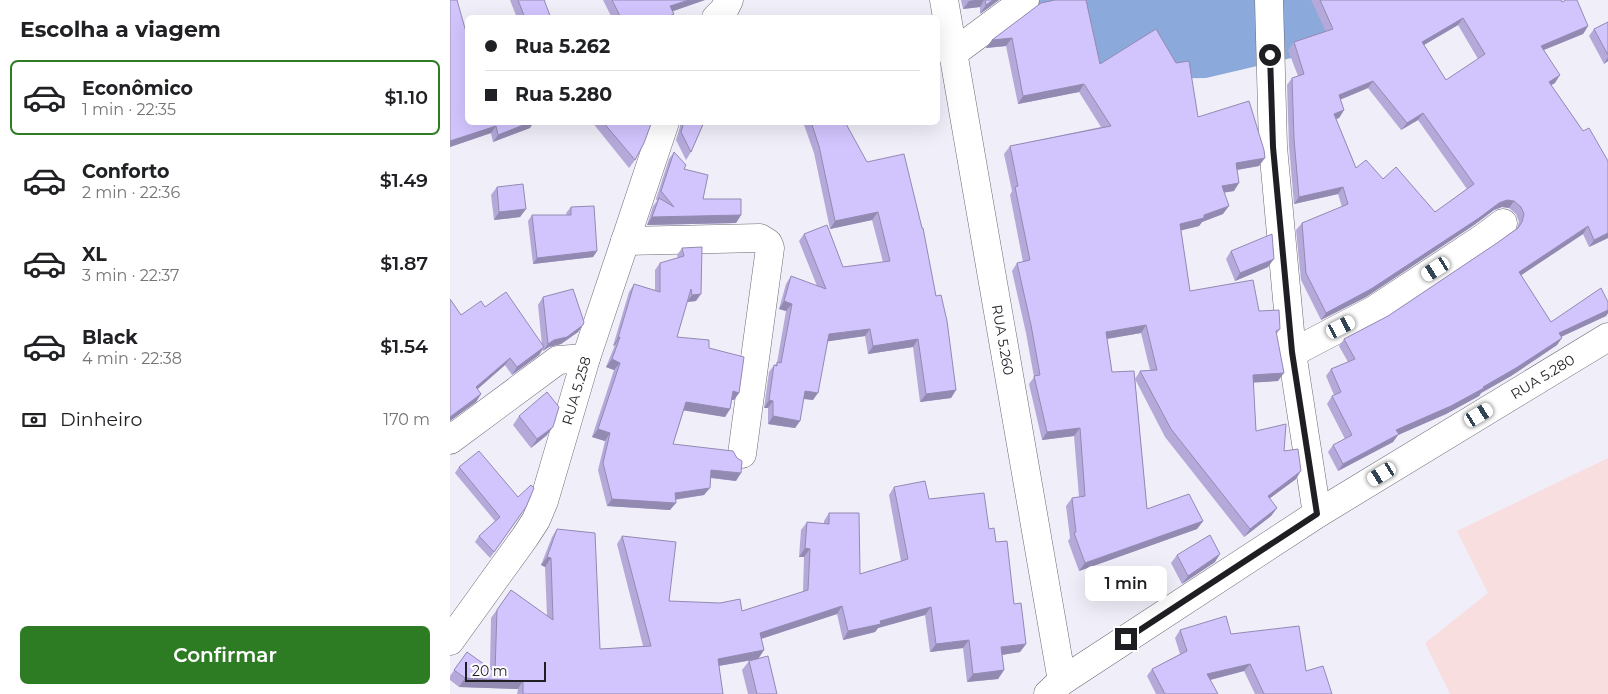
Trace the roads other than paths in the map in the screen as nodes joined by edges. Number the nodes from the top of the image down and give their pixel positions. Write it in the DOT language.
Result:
graph roads {
  1 [pos="729,0"];
  2 [pos="944,0"];
  3 [pos="1025,0"];
  4 [pos="1269,0"];
  5 [pos="719,15"];
  6 [pos="952,54"];
  7 [pos="664,125"];
  8 [pos="1504,223"];
  9 [pos="625,241"];
  10 [pos="1608,337"];
  11 [pos="1292,352"];
  12 [pos="586,358"];
  13 [pos="450,440"];
  14 [pos="742,454"];
  15 [pos="1317,514"];
  16 [pos="450,641"];
  17 [pos="1055,687"];
  1 -- 5 [label="street"];
  2 -- 6 [label="street, RUA 5.260"];
  3 -- 6 [label="street"];
  4 -- 11 [label="street"];
  6 -- 17 [label="street, RUA 5.260"];
  7 -- 9 [label="street, RUA 5.258"];
  8 -- 11 [label="street"];
  9 -- 12 [label="street, RUA 5.258"];
  9 -- 14 [label="street"];
  10 -- 15 [label="street, RUA 5.280"];
  11 -- 15 [label="street"];
  12 -- 13 [label="street"];
  12 -- 16 [label="street, RUA 5.258"];
  15 -- 17 [label="street, RUA 5.280"];
}
